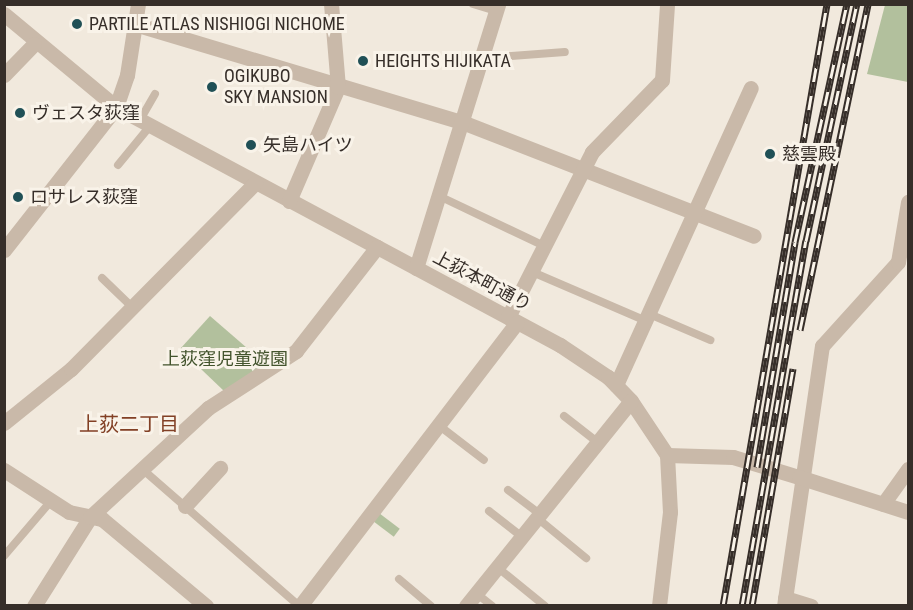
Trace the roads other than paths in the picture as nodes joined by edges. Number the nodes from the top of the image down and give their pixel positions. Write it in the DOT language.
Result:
graph roads {
  1 [pos="138,4"];
  2 [pos="331,4"];
  3 [pos="473,4"];
  4 [pos="667,4"];
  5 [pos="497,8"];
  6 [pos="4,14"];
  7 [pos="138,25"];
  8 [pos="34,44"];
  9 [pos="565,52"];
  10 [pos="482,58"];
  11 [pos="4,75"];
  12 [pos="338,87"];
  13 [pos="751,88"];
  14 [pos="155,94"];
  15 [pos="116,107"];
  16 [pos="462,122"];
  17 [pos="145,123"];
  18 [pos="118,165"];
  19 [pos="584,166"];
  20 [pos="255,183"];
  21 [pos="439,196"];
  22 [pos="289,201"];
  23 [pos="909,202"];
  24 [pos="694,211"];
  25 [pos="754,236"];
  26 [pos="6,244"];
  27 [pos="542,245"];
  28 [pos="377,247"];
  29 [pos="903,264"];
  30 [pos="416,268"];
  31 [pos="530,271"];
  32 [pos="102,278"];
  33 [pos="132,307"];
  34 [pos="646,316"];
  35 [pos="512,320"];
  36 [pos="710,340"];
  37 [pos="616,385"];
  38 [pos="631,401"];
  39 [pos="564,416"];
  40 [pos="4,423"];
  41 [pos="437,424"];
  42 [pos="596,441"];
  43 [pos="667,455"];
  44 [pos="484,460"];
  45 [pos="141,468"];
  46 [pos="220,468"];
  47 [pos="909,469"];
  48 [pos="4,470"];
  49 [pos="799,477"];
  50 [pos="508,490"];
  51 [pos="51,501"];
  52 [pos="883,504"];
  53 [pos="185,506"];
  54 [pos="489,511"];
  55 [pos="909,512"];
  56 [pos="537,515"];
  57 [pos="90,517"];
  58 [pos="521,536"];
  59 [pos="4,556"];
  60 [pos="586,558"];
  61 [pos="497,567"];
  62 [pos="399,579"];
  63 [pos="476,593"];
  64 [pos="784,602"];
  65 [pos="34,606"];
  66 [pos="206,606"];
  67 [pos="299,606"];
  68 [pos="431,606"];
  69 [pos="466,606"];
  70 [pos="492,606"];
  71 [pos="545,606"];
  72 [pos="659,606"];
  73 [pos="811,606"];
  1 -- 7 [label="street"];
  2 -- 12 [label="street"];
  3 -- 5 [label="lane"];
  4 -- 19 [label="street"];
  5 -- 10 [label="street"];
  6 -- 8 [label="street, 上荻本町通り"];
  7 -- 12 [label="street"];
  7 -- 15 [label="street"];
  8 -- 11 [label="street"];
  8 -- 15 [label="street, 上荻本町通り"];
  9 -- 10 [label="lane"];
  10 -- 16 [label="street"];
  12 -- 16 [label="street"];
  12 -- 22 [label="street"];
  13 -- 24 [label="street"];
  14 -- 17 [label="lane"];
  15 -- 17 [label="street, 上荻本町通り"];
  15 -- 26 [label="street"];
  16 -- 19 [label="street"];
  16 -- 21 [label="street"];
  17 -- 18 [label="lane"];
  17 -- 20 [label="street, 上荻本町通り"];
  19 -- 24 [label="street"];
  19 -- 27 [label="street"];
  20 -- 22 [label="street, 上荻本町通り"];
  20 -- 33 [label="street"];
  21 -- 27 [label="lane"];
  21 -- 30 [label="street"];
  22 -- 28 [label="street, 上荻本町通り"];
  23 -- 29 [label="street"];
  24 -- 25 [label="street"];
  24 -- 34 [label="street"];
  27 -- 31 [label="street"];
  28 -- 30 [label="street, 上荻本町通り"];
  28 -- 45 [label="street"];
  29 -- 49 [label="street"];
  30 -- 35 [label="street, 上荻本町通り"];
  31 -- 34 [label="lane"];
  31 -- 35 [label="street"];
  32 -- 33 [label="lane"];
  33 -- 40 [label="street"];
  34 -- 36 [label="lane"];
  34 -- 37 [label="street"];
  35 -- 37 [label="street, 上荻本町通り"];
  35 -- 41 [label="street"];
  37 -- 38 [label="street, 上荻本町通り"];
  38 -- 42 [label="street"];
  38 -- 43 [label="street, 上荻本町通り"];
  39 -- 42 [label="lane"];
  41 -- 44 [label="lane"];
  41 -- 67 [label="street"];
  42 -- 56 [label="street"];
  43 -- 49 [label="street"];
  43 -- 72 [label="street"];
  45 -- 53 [label="lane"];
  45 -- 57 [label="street"];
  46 -- 53 [label="street"];
  47 -- 52 [label="street"];
  48 -- 51 [label="street"];
  49 -- 52 [label="street"];
  49 -- 64 [label="street"];
  50 -- 56 [label="lane"];
  51 -- 57 [label="street"];
  51 -- 59 [label="lane"];
  52 -- 55 [label="street"];
  53 -- 67 [label="lane"];
  54 -- 58 [label="lane"];
  56 -- 58 [label="street"];
  56 -- 60 [label="lane"];
  57 -- 65 [label="street"];
  57 -- 66 [label="street"];
  58 -- 61 [label="street"];
  61 -- 63 [label="street"];
  61 -- 71 [label="lane"];
  62 -- 68 [label="lane"];
  63 -- 69 [label="street"];
  63 -- 70 [label="lane"];
  64 -- 73 [label="street"];
}
